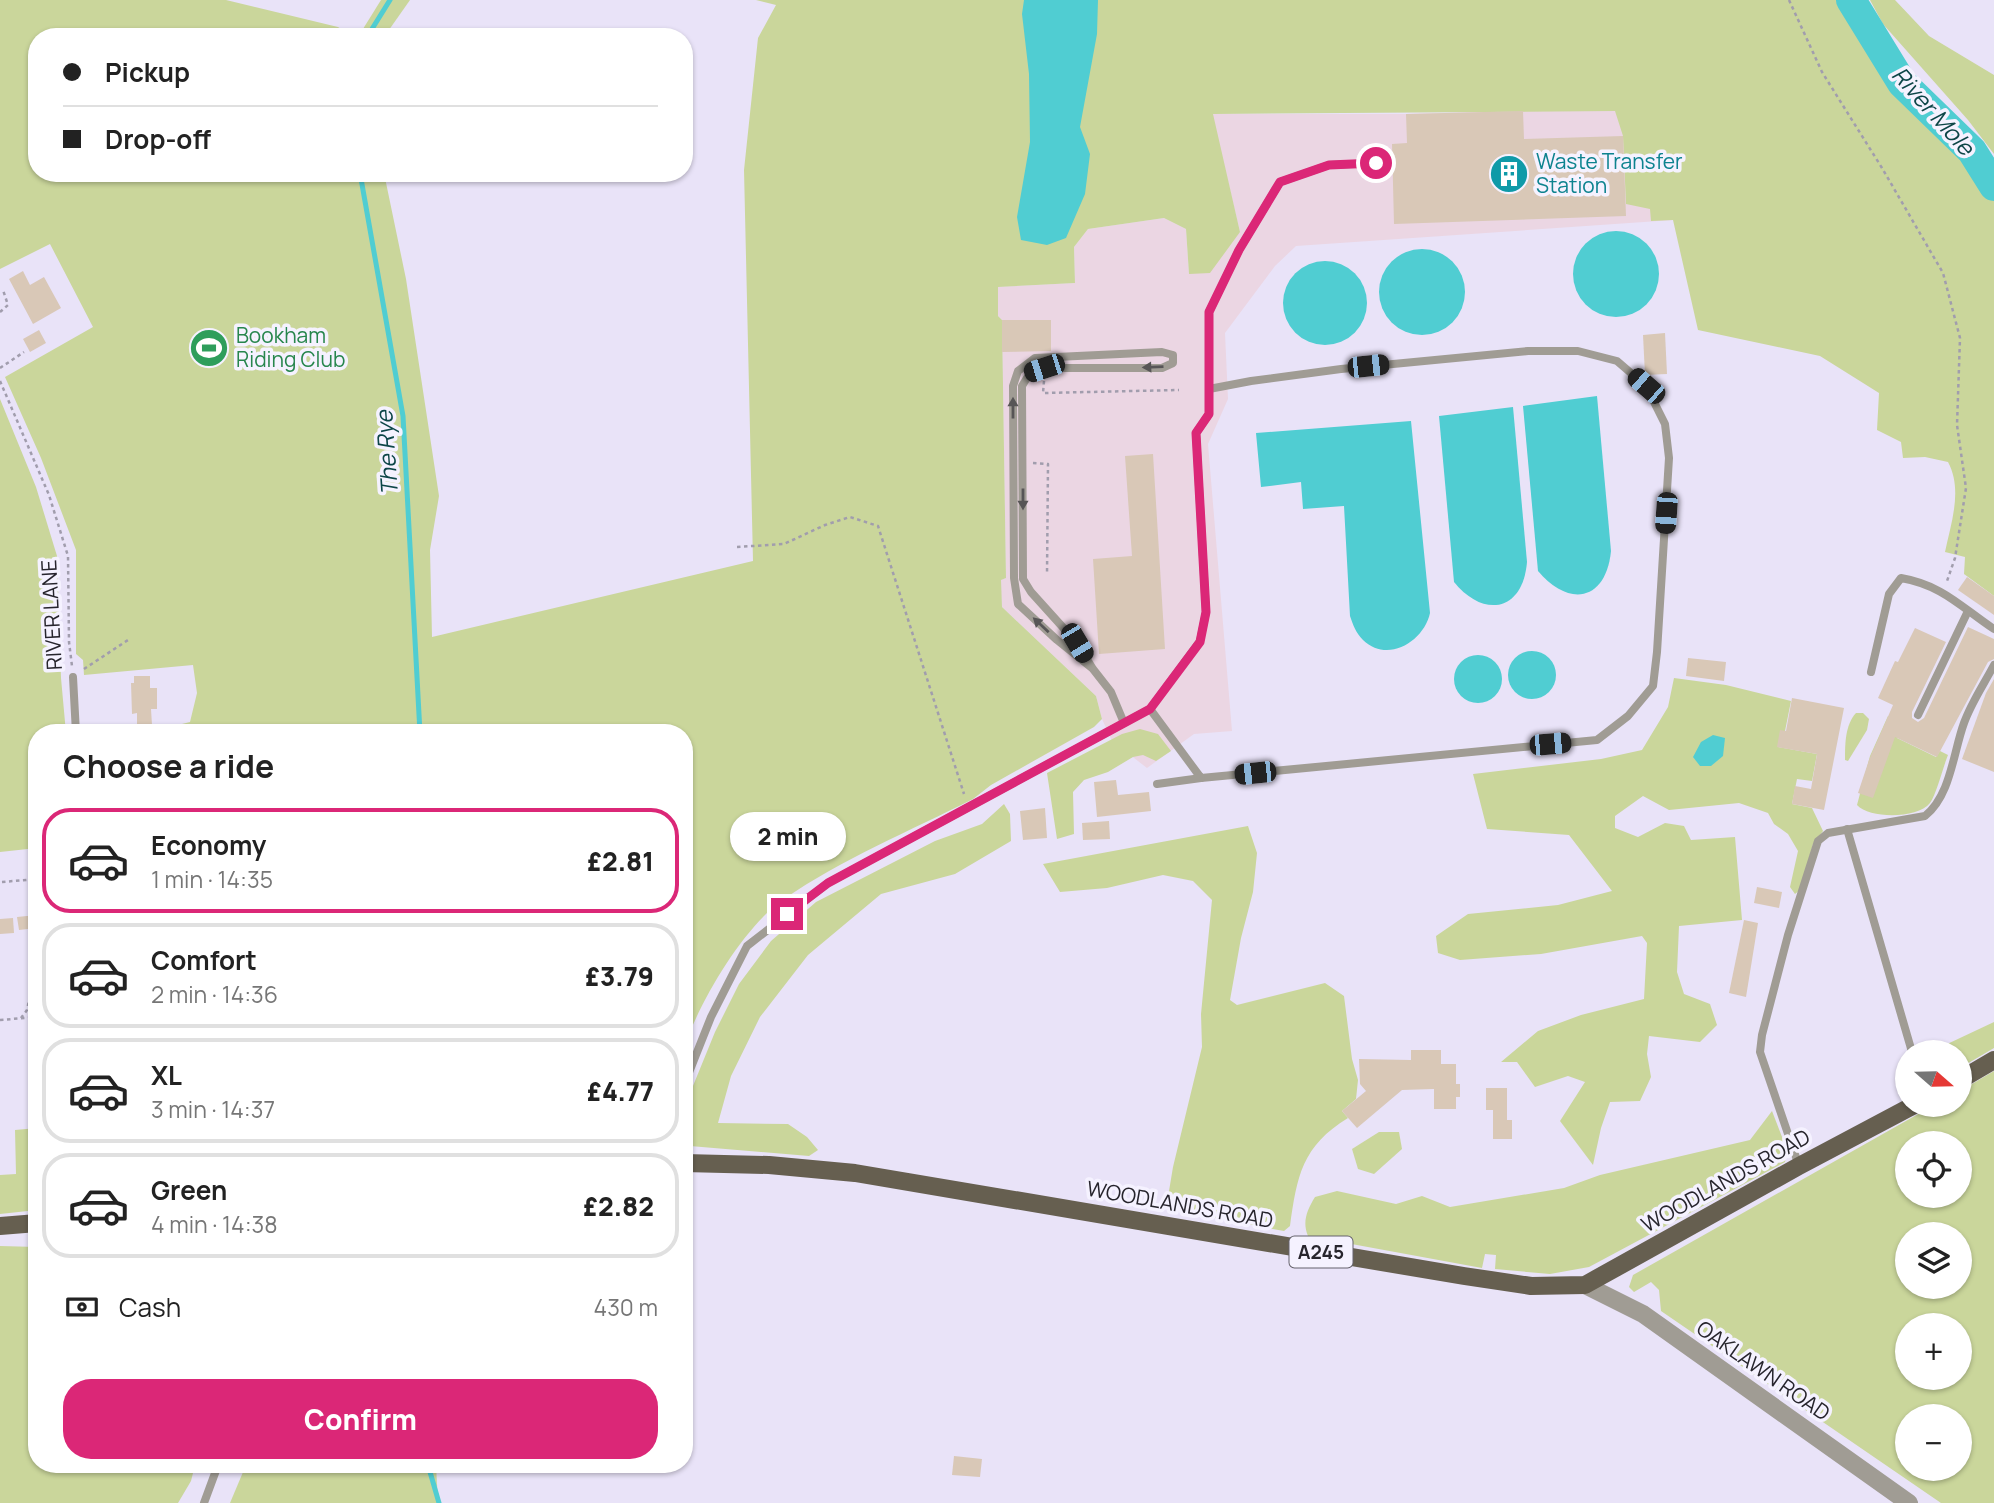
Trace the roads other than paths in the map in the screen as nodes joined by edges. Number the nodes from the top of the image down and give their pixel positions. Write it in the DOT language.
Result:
graph roads {
  1 [pos="1376,163"];
  2 [pos="1209,389"];
  3 [pos="1031,592"];
  4 [pos="1017,596"];
  5 [pos="1968,611"];
  6 [pos="1994,629"];
  7 [pos="1994,665"];
  8 [pos="1093,669"];
  9 [pos="1871,672"];
  10 [pos="73,677"];
  11 [pos="1150,709"];
  12 [pos="1918,715"];
  13 [pos="1124,723"];
  14 [pos="76,724"];
  15 [pos="1202,778"];
  16 [pos="1157,785"];
  17 [pos="1847,829"];
  18 [pos="1909,1040"];
  19 [pos="1994,1060"];
  20 [pos="693,1061"];
  21 [pos="1972,1073"];
  22 [pos="1895,1115"];
  23 [pos="693,1163"];
  24 [pos="1799,1166"];
  25 [pos="28,1224"];
  26 [pos="0,1226"];
  27 [pos="1585,1286"];
  28 [pos="215,1473"];
  29 [pos="204,1503"];
  30 [pos="1909,1503"];
  1 -- 2 [label="lane"];
  2 -- 11 [label="lane"];
  2 -- 15 [label="lane"];
  3 -- 4 [label="lane"];
  4 -- 3 [label="lane, one-way"];
  3 -- 8 [label="lane"];
  8 -- 4 [label="lane, one-way"];
  5 -- 6 [label="lane"];
  5 -- 9 [label="lane"];
  5 -- 12 [label="lane"];
  7 -- 17 [label="lane"];
  8 -- 13 [label="lane"];
  10 -- 14 [label="lane, RIVER LANE"];
  11 -- 13 [label="lane"];
  11 -- 15 [label="lane"];
  13 -- 20 [label="lane"];
  15 -- 16 [label="lane"];
  17 -- 18 [label="lane"];
  17 -- 24 [label="lane"];
  19 -- 21 [label="main road"];
  22 -- 24 [label="main road, WOODLANDS ROAD / A245"];
  23 -- 27 [label="main road, WOODLANDS ROAD / A245"];
  24 -- 27 [label="main road, WOODLANDS ROAD / A245"];
  25 -- 26 [label="main road"];
  27 -- 30 [label="street, OAKLAWN ROAD"];
  28 -- 29 [label="lane"];
}
